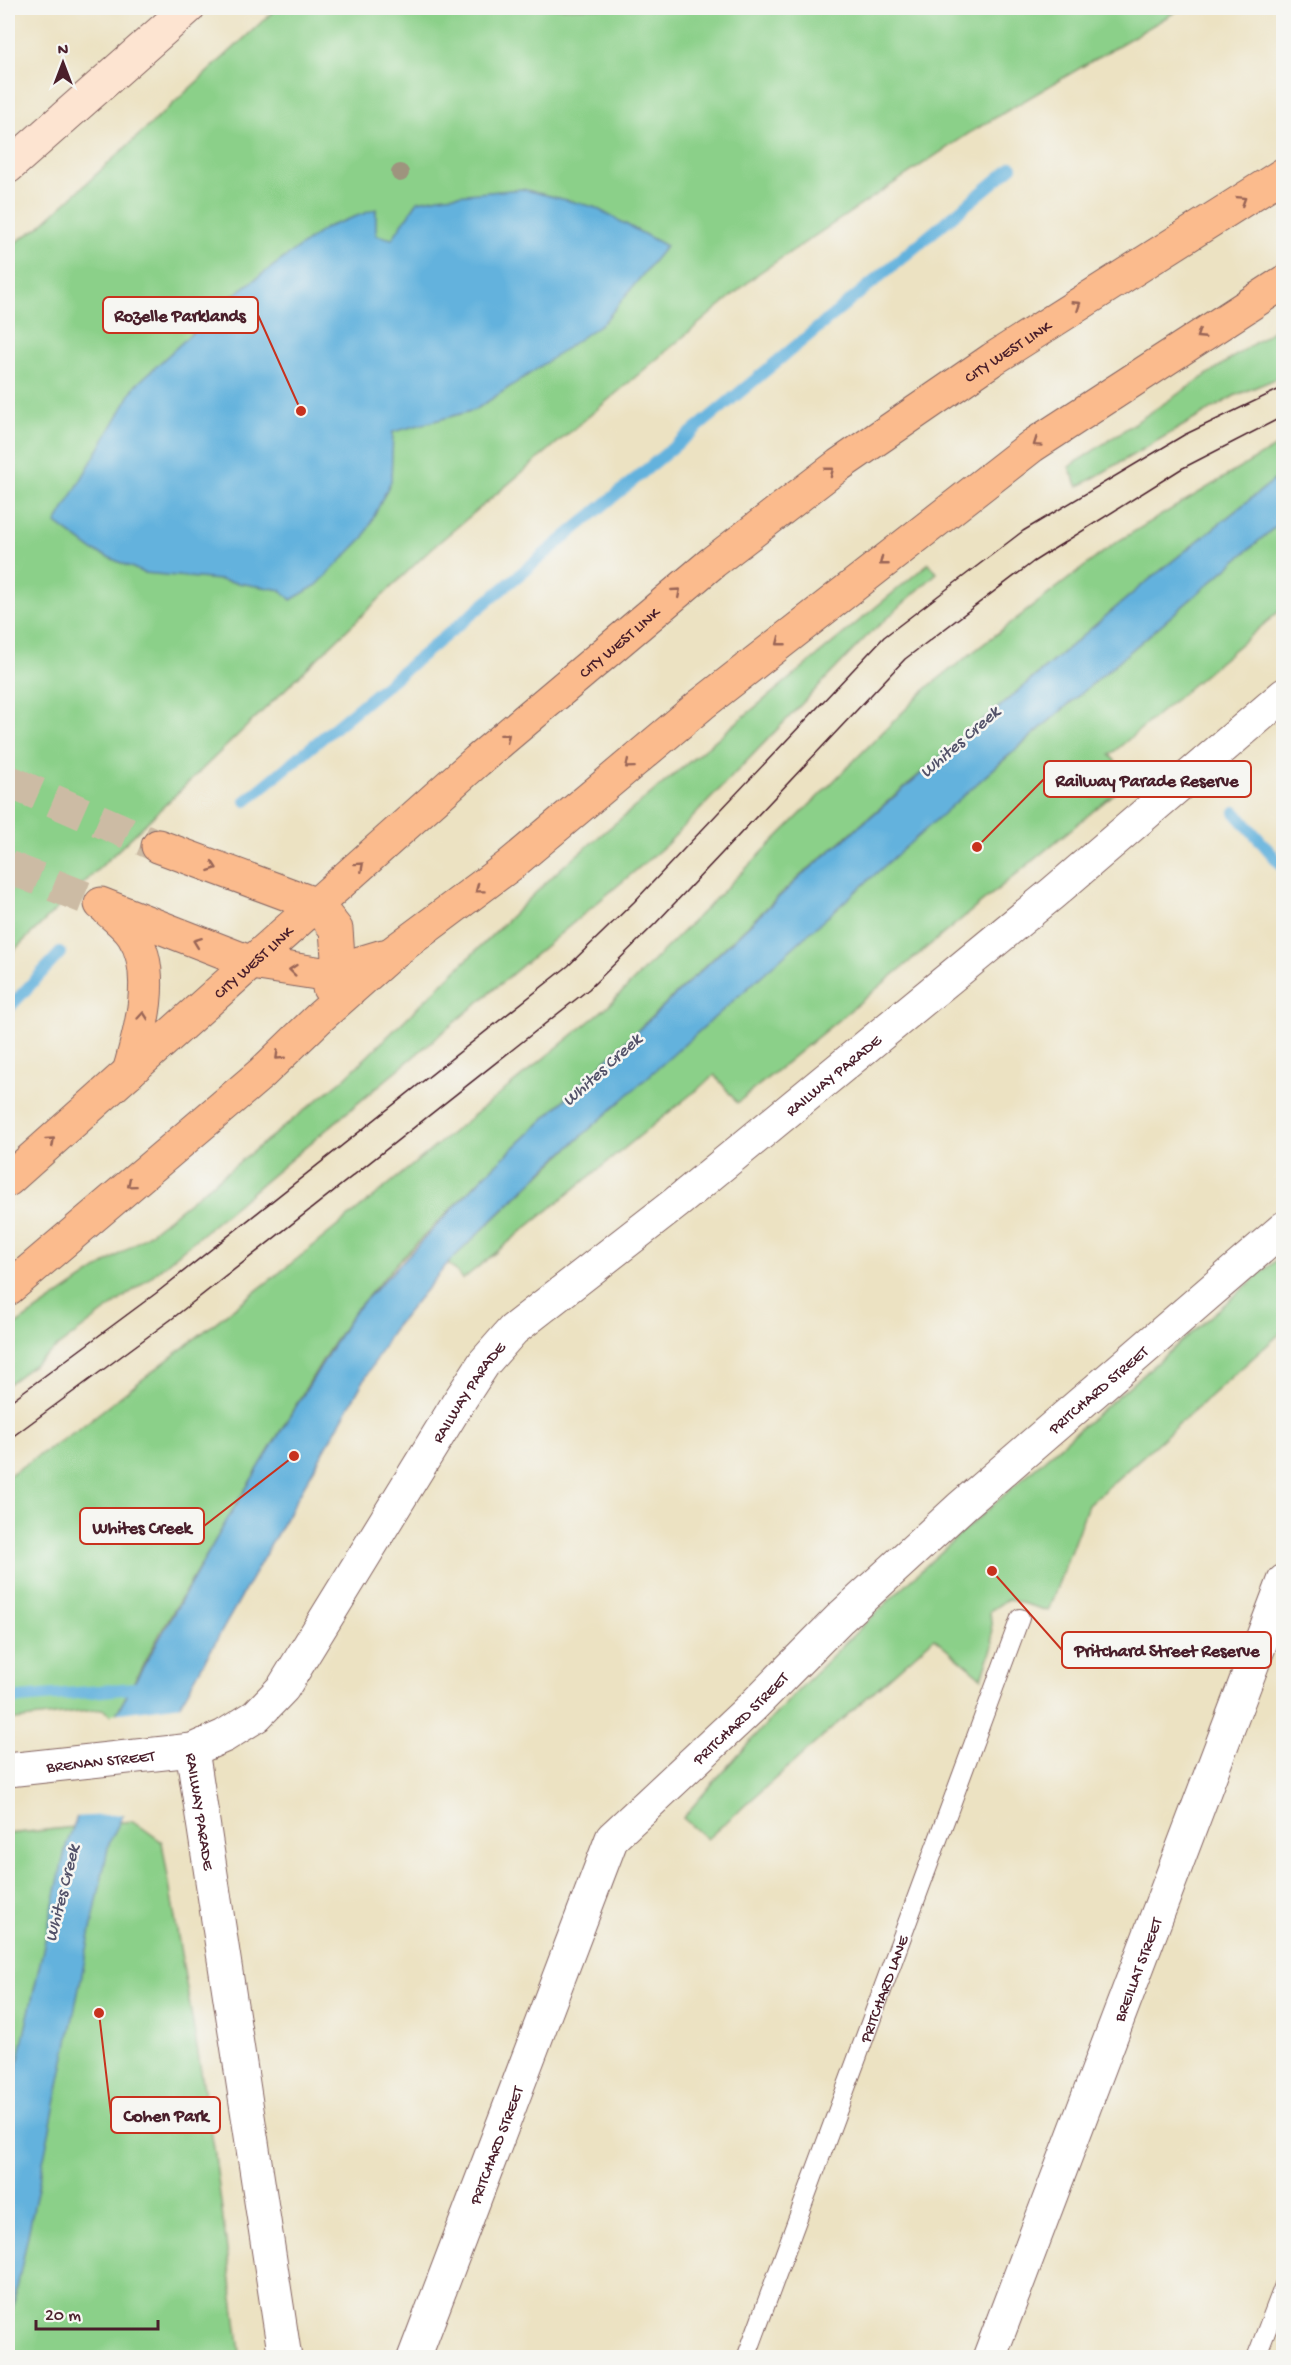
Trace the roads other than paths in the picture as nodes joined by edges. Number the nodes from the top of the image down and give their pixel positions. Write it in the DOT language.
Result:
graph roads {
  1 [pos="187,8"];
  2 [pos="8,165"];
  3 [pos="1284,174"];
  4 [pos="1284,282"];
  5 [pos="1284,695"];
  6 [pos="158,846"];
  7 [pos="316,905"];
  8 [pos="391,954"];
  9 [pos="252,963"];
  10 [pos="334,970"];
  11 [pos="321,1016"];
  12 [pos="129,1072"];
  13 [pos="8,1180"];
  14 [pos="1284,1228"];
  15 [pos="8,1289"];
  16 [pos="1284,1581"];
  17 [pos="1020,1618"];
  18 [pos="177,1753"];
  19 [pos="8,1770"];
  20 [pos="1284,2285"];
  21 [pos="285,2358"];
  22 [pos="414,2358"];
  23 [pos="746,2358"];
  24 [pos="989,2358"];
  25 [pos="1256,2358"];
  1 -- 2 [label="main road"];
  7 -- 3 [label="highway, CITY WEST LINK, one-way"];
  4 -- 8 [label="highway, one-way"];
  5 -- 18 [label="street, RAILWAY PARADE"];
  6 -- 7 [label="highway, one-way"];
  7 -- 9 [label="highway, CITY WEST LINK"];
  7 -- 10 [label="highway"];
  8 -- 10 [label="highway"];
  8 -- 11 [label="highway"];
  10 -- 9 [label="highway, one-way"];
  9 -- 12 [label="highway, CITY WEST LINK"];
  9 -- 12 [label="highway"];
  10 -- 11 [label="highway"];
  11 -- 15 [label="highway, one-way"];
  13 -- 12 [label="highway, CITY WEST LINK, one-way"];
  14 -- 22 [label="street, PRITCHARD STREET"];
  16 -- 24 [label="street, BREILLAT STREET"];
  17 -- 23 [label="lane, PRITCHARD LANE"];
  18 -- 19 [label="street, BRENAN STREET"];
  18 -- 21 [label="street, RAILWAY PARADE"];
  20 -- 25 [label="lane"];
}
